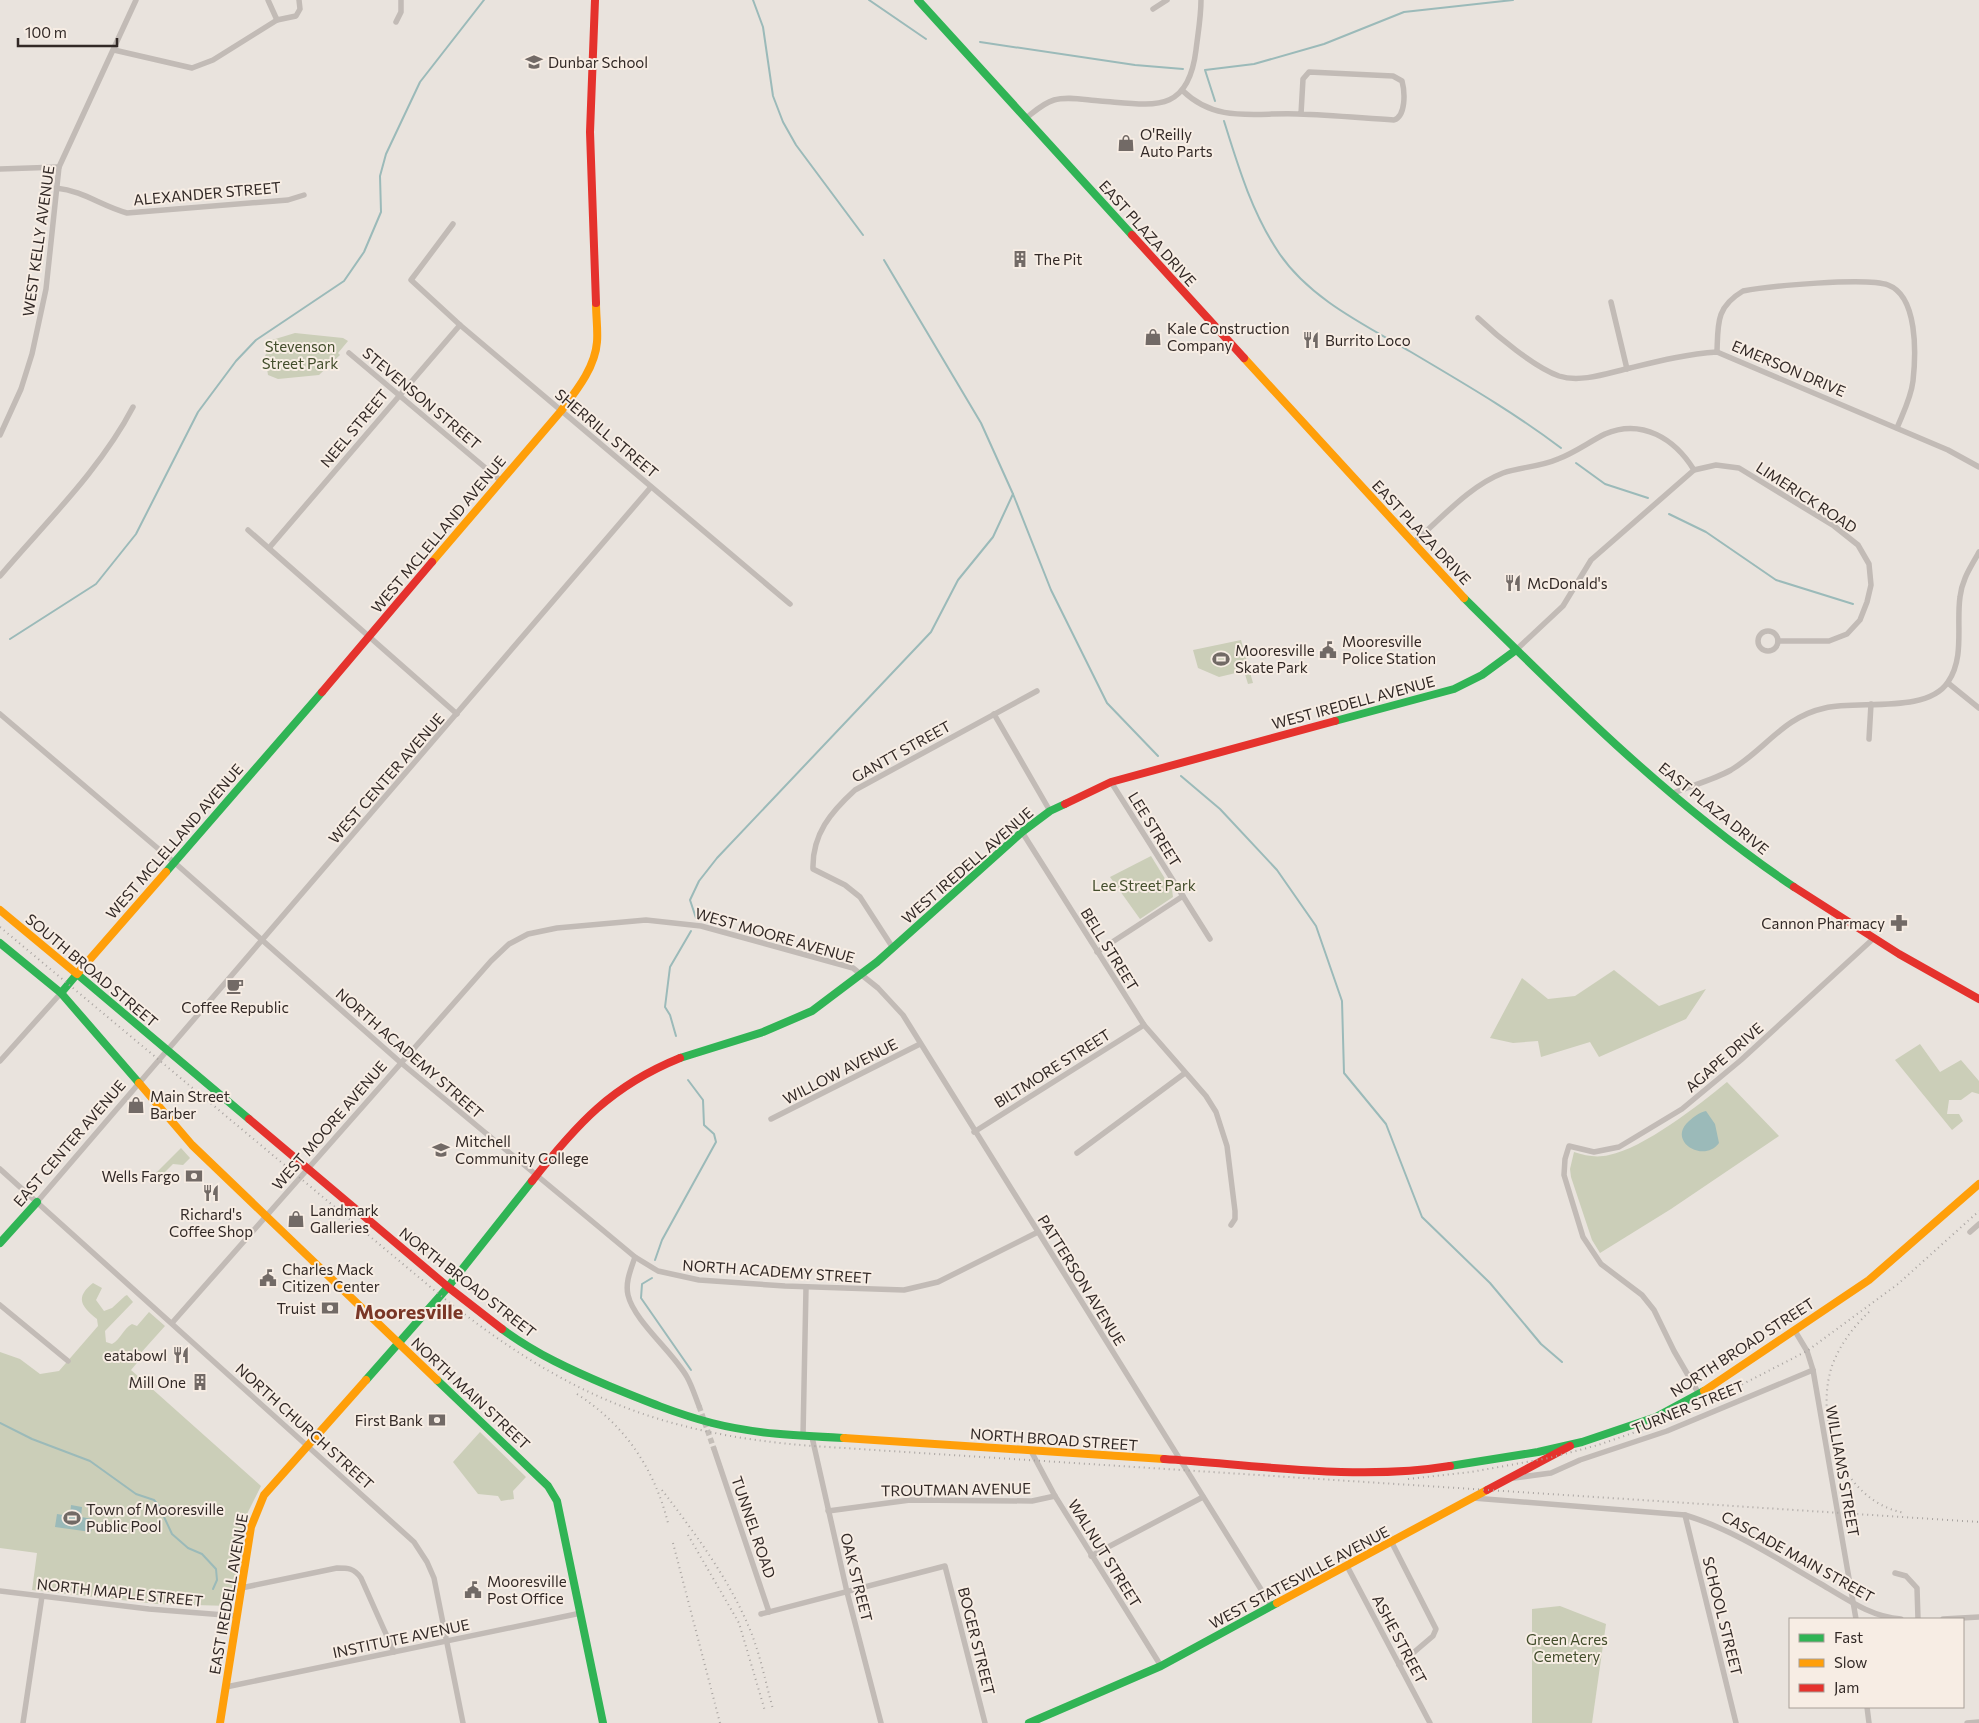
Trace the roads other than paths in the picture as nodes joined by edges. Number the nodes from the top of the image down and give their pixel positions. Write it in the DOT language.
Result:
graph roads {
  1 [pos="136,0"];
  2 [pos="268,0"];
  3 [pos="299,0"];
  4 [pos="401,0"];
  5 [pos="594,0"];
  6 [pos="918,0"];
  7 [pos="1167,0"];
  8 [pos="1200,0"];
  9 [pos="1153,9"];
  10 [pos="277,20"];
  11 [pos="396,22"];
  12 [pos="114,50"];
  13 [pos="1183,91"];
  14 [pos="1301,114"];
  15 [pos="1025,119"];
  16 [pos="59,167"];
  17 [pos="0,170"];
  18 [pos="56,188"];
  19 [pos="304,195"];
  20 [pos="453,224"];
  21 [pos="1611,302"];
  22 [pos="1478,318"];
  23 [pos="460,325"];
  24 [pos="1717,352"];
  25 [pos="350,353"];
  26 [pos="1627,368"];
  27 [pos="398,395"];
  28 [pos="132,407"];
  29 [pos="561,411"];
  30 [pos="1897,428"];
  31 [pos="0,435"];
  32 [pos="1979,467"];
  33 [pos="1694,470"];
  34 [pos="501,481"];
  35 [pos="652,487"];
  36 [pos="248,530"];
  37 [pos="1413,543"];
  38 [pos="269,548"];
  39 [pos="1979,552"];
  40 [pos="1977,562"];
  41 [pos="0,576"];
  42 [pos="790,604"];
  43 [pos="370,637"];
  44 [pos="1778,642"];
  45 [pos="1516,650"];
  46 [pos="1948,683"];
  47 [pos="1037,690"];
  48 [pos="1871,704"];
  49 [pos="1979,708"];
  50 [pos="0,714"];
  51 [pos="457,714"];
  52 [pos="994,714"];
  53 [pos="1870,739"];
  54 [pos="1111,782"];
  55 [pos="1671,794"];
  56 [pos="1050,812"];
  57 [pos="1022,832"];
  58 [pos="175,863"];
  59 [pos="1183,896"];
  60 [pos="0,910"];
  61 [pos="1874,938"];
  62 [pos="1210,939"];
  63 [pos="263,941"];
  64 [pos="0,943"];
  65 [pos="893,948"];
  66 [pos="1097,952"];
  67 [pos="77,974"];
  68 [pos="863,974"];
  69 [pos="61,993"];
  70 [pos="1979,999"];
  71 [pos="1144,1025"];
  72 [pos="920,1044"];
  73 [pos="167,1051"];
  74 [pos="0,1061"];
  75 [pos="400,1062"];
  76 [pos="1185,1072"];
  77 [pos="139,1083"];
  78 [pos="770,1120"];
  79 [pos="974,1132"];
  80 [pos="1077,1153"];
  81 [pos="0,1169"];
  82 [pos="307,1170"];
  83 [pos="536,1176"];
  84 [pos="1979,1184"];
  85 [pos="37,1202"];
  86 [pos="266,1216"];
  87 [pos="1979,1224"];
  88 [pos="1231,1226"];
  89 [pos="1038,1232"];
  90 [pos="1970,1232"];
  91 [pos="0,1243"];
  92 [pos="636,1257"];
  93 [pos="448,1287"];
  94 [pos="806,1288"];
  95 [pos="0,1306"];
  96 [pos="172,1323"];
  97 [pos="1795,1331"];
  98 [pos="399,1343"];
  99 [pos="68,1361"];
  100 [pos="1813,1370"];
  101 [pos="1699,1394"];
  102 [pos="699,1406"];
  103 [pos="803,1436"];
  104 [pos="812,1437"];
  105 [pos="1575,1444"];
  106 [pos="308,1445"];
  107 [pos="714,1449"];
  108 [pos="1030,1451"];
  109 [pos="1180,1461"];
  110 [pos="1514,1478"];
  111 [pos="1055,1496"];
  112 [pos="1203,1497"];
  113 [pos="1473,1498"];
  114 [pos="828,1511"];
  115 [pos="1685,1514"];
  116 [pos="1392,1543"];
  117 [pos="1091,1556"];
  118 [pos="1347,1566"];
  119 [pos="1894,1573"];
  120 [pos="241,1588"];
  121 [pos="0,1591"];
  122 [pos="847,1592"];
  123 [pos="42,1596"];
  124 [pos="1853,1603"];
  125 [pos="1272,1607"];
  126 [pos="769,1612"];
  127 [pos="581,1613"];
  128 [pos="760,1614"];
  129 [pos="237,1616"];
  130 [pos="1979,1617"];
  131 [pos="1856,1618"];
  132 [pos="1896,1618"];
  133 [pos="1918,1618"];
  134 [pos="1961,1618"];
  135 [pos="447,1641"];
  136 [pos="394,1652"];
  137 [pos="1399,1665"];
  138 [pos="1161,1666"];
  139 [pos="226,1687"];
  140 [pos="1867,1708"];
  141 [pos="1979,1722"];
  142 [pos="23,1723"];
  143 [pos="220,1723"];
  144 [pos="463,1723"];
  145 [pos="603,1723"];
  146 [pos="881,1723"];
  147 [pos="985,1723"];
  148 [pos="1029,1723"];
  149 [pos="1430,1723"];
  150 [pos="1736,1723"];
  151 [pos="1869,1723"];
  152 [pos="1967,1723"];
  1 -- 12 [label="street, WEST KELLY AVENUE"];
  2 -- 10 [label="street"];
  3 -- 10 [label="street"];
  4 -- 11 [label="street"];
  5 -- 29 [label="main road, WEST MCLELLAND AVENUE"];
  6 -- 15 [label="main road, EAST PLAZA DRIVE"];
  7 -- 9 [label="street"];
  8 -- 13 [label="street"];
  10 -- 12 [label="street"];
  12 -- 16 [label="street, WEST KELLY AVENUE"];
  13 -- 14 [label="street"];
  13 -- 15 [label="street"];
  14 -- 14 [label="street"];
  15 -- 37 [label="main road, EAST PLAZA DRIVE"];
  16 -- 17 [label="street"];
  16 -- 18 [label="street, WEST KELLY AVENUE"];
  18 -- 19 [label="street, ALEXANDER STREET"];
  18 -- 31 [label="street, WEST KELLY AVENUE"];
  20 -- 23 [label="street, SHERRILL STREET"];
  21 -- 26 [label="street"];
  22 -- 26 [label="street, EMERSON DRIVE"];
  23 -- 27 [label="street, NEEL STREET"];
  23 -- 29 [label="street, SHERRILL STREET"];
  24 -- 26 [label="street, EMERSON DRIVE"];
  24 -- 30 [label="street, EMERSON DRIVE"];
  24 -- 30 [label="street"];
  25 -- 27 [label="street, STEVENSON STREET"];
  27 -- 34 [label="street, STEVENSON STREET"];
  27 -- 38 [label="street, NEEL STREET"];
  28 -- 41 [label="street"];
  29 -- 34 [label="main road, WEST MCLELLAND AVENUE"];
  29 -- 35 [label="street, SHERRILL STREET"];
  30 -- 32 [label="street, EMERSON DRIVE"];
  33 -- 37 [label="street"];
  33 -- 44 [label="street, LIMERICK ROAD"];
  33 -- 45 [label="street, WEST IREDELL AVENUE"];
  34 -- 43 [label="main road, WEST MCLELLAND AVENUE"];
  35 -- 42 [label="street, SHERRILL STREET"];
  35 -- 51 [label="street, WEST CENTER AVENUE"];
  36 -- 38 [label="street"];
  37 -- 45 [label="main road, EAST PLAZA DRIVE"];
  38 -- 43 [label="street"];
  39 -- 40 [label="street"];
  40 -- 46 [label="street"];
  43 -- 51 [label="street"];
  43 -- 58 [label="main road, WEST MCLELLAND AVENUE"];
  45 -- 54 [label="main road, WEST IREDELL AVENUE"];
  45 -- 55 [label="main road, EAST PLAZA DRIVE"];
  46 -- 48 [label="street"];
  46 -- 49 [label="street"];
  47 -- 52 [label="street, GANTT STREET"];
  48 -- 53 [label="street"];
  48 -- 55 [label="street"];
  50 -- 58 [label="street, NORTH ACADEMY STREET"];
  51 -- 63 [label="street, WEST CENTER AVENUE"];
  52 -- 56 [label="street"];
  52 -- 65 [label="street, GANTT STREET"];
  54 -- 56 [label="main road, WEST IREDELL AVENUE"];
  54 -- 59 [label="street, LEE STREET"];
  55 -- 61 [label="main road, EAST PLAZA DRIVE"];
  56 -- 57 [label="main road, WEST IREDELL AVENUE"];
  57 -- 65 [label="main road, WEST IREDELL AVENUE"];
  57 -- 66 [label="street, BELL STREET"];
  58 -- 63 [label="street, NORTH ACADEMY STREET"];
  58 -- 67 [label="main road, WEST MCLELLAND AVENUE"];
  59 -- 62 [label="street, LEE STREET"];
  59 -- 66 [label="street"];
  60 -- 67 [label="main road, SOUTH BROAD STREET"];
  61 -- 70 [label="main road, EAST PLAZA DRIVE"];
  61 -- 101 [label="street, AGAPE DRIVE"];
  63 -- 73 [label="street, WEST CENTER AVENUE"];
  63 -- 75 [label="street, NORTH ACADEMY STREET"];
  64 -- 69 [label="main road, NORTH MAIN STREET"];
  65 -- 68 [label="main road, WEST IREDELL AVENUE"];
  66 -- 71 [label="street, BELL STREET"];
  67 -- 69 [label="main road, WEST MCLELLAND AVENUE"];
  67 -- 73 [label="main road, SOUTH BROAD STREET"];
  68 -- 72 [label="street, PATTERSON AVENUE"];
  68 -- 75 [label="street, WEST MOORE AVENUE"];
  68 -- 83 [label="main road, WEST IREDELL AVENUE"];
  69 -- 74 [label="street"];
  69 -- 77 [label="main road, NORTH MAIN STREET"];
  71 -- 76 [label="street, BELL STREET"];
  71 -- 79 [label="street, BILTMORE STREET"];
  72 -- 78 [label="street, WILLOW AVENUE"];
  72 -- 79 [label="street, PATTERSON AVENUE"];
  73 -- 77 [label="street, WEST CENTER AVENUE"];
  73 -- 82 [label="main road, NORTH BROAD STREET"];
  75 -- 82 [label="street, WEST MOORE AVENUE"];
  75 -- 83 [label="street, NORTH ACADEMY STREET"];
  76 -- 80 [label="street"];
  76 -- 88 [label="street, BELL STREET"];
  77 -- 85 [label="street, EAST CENTER AVENUE"];
  77 -- 86 [label="main road, NORTH MAIN STREET"];
  79 -- 89 [label="street, PATTERSON AVENUE"];
  81 -- 85 [label="street, NORTH CHURCH STREET"];
  82 -- 86 [label="street, WEST MOORE AVENUE"];
  82 -- 93 [label="main road, NORTH BROAD STREET"];
  83 -- 92 [label="street, NORTH ACADEMY STREET"];
  83 -- 93 [label="main road, WEST IREDELL AVENUE"];
  84 -- 97 [label="main road, NORTH BROAD STREET"];
  85 -- 91 [label="main road, EAST CENTER AVENUE"];
  85 -- 96 [label="street, NORTH CHURCH STREET"];
  86 -- 96 [label="street, WEST MOORE AVENUE"];
  86 -- 98 [label="main road, NORTH MAIN STREET"];
  87 -- 90 [label="street"];
  89 -- 94 [label="street, NORTH ACADEMY STREET"];
  89 -- 109 [label="street, PATTERSON AVENUE"];
  92 -- 94 [label="street, NORTH ACADEMY STREET"];
  92 -- 102 [label="street"];
  93 -- 98 [label="main road, WEST IREDELL AVENUE"];
  93 -- 103 [label="main road, NORTH BROAD STREET"];
  94 -- 103 [label="street"];
  95 -- 99 [label="street"];
  96 -- 106 [label="street, NORTH CHURCH STREET"];
  97 -- 100 [label="street, WILLIAMS STREET"];
  97 -- 101 [label="main road, NORTH BROAD STREET"];
  98 -- 106 [label="main road, EAST IREDELL AVENUE"];
  98 -- 127 [label="main road, NORTH MAIN STREET"];
  100 -- 110 [label="street, TURNER STREET"];
  100 -- 124 [label="street, WILLIAMS STREET"];
  101 -- 105 [label="main road, NORTH BROAD STREET"];
  103 -- 104 [label="main road, NORTH BROAD STREET"];
  104 -- 108 [label="main road, NORTH BROAD STREET"];
  104 -- 114 [label="street, OAK STREET"];
  105 -- 109 [label="main road, NORTH BROAD STREET"];
  105 -- 110 [label="main road, WEST STATESVILLE AVENUE"];
  106 -- 120 [label="main road, EAST IREDELL AVENUE"];
  106 -- 135 [label="street, NORTH CHURCH STREET"];
  107 -- 126 [label="street, TUNNEL ROAD"];
  108 -- 109 [label="main road, NORTH BROAD STREET"];
  108 -- 111 [label="street, WALNUT STREET"];
  109 -- 112 [label="street, PATTERSON AVENUE"];
  110 -- 113 [label="main road, WEST STATESVILLE AVENUE"];
  111 -- 114 [label="street, TROUTMAN AVENUE"];
  111 -- 117 [label="street, WALNUT STREET"];
  112 -- 117 [label="street"];
  112 -- 125 [label="street, PATTERSON AVENUE"];
  113 -- 115 [label="street, CASCADE MAIN STREET"];
  113 -- 116 [label="main road, WEST STATESVILLE AVENUE"];
  114 -- 122 [label="street, OAK STREET"];
  115 -- 124 [label="street, CASCADE MAIN STREET"];
  115 -- 150 [label="street, SCHOOL STREET"];
  116 -- 118 [label="main road, WEST STATESVILLE AVENUE"];
  116 -- 137 [label="street"];
  117 -- 138 [label="street, WALNUT STREET"];
  118 -- 125 [label="main road, WEST STATESVILLE AVENUE"];
  118 -- 137 [label="street, ASHE STREET"];
  119 -- 133 [label="street"];
  120 -- 129 [label="main road, EAST IREDELL AVENUE"];
  120 -- 136 [label="street"];
  121 -- 123 [label="street, NORTH MAPLE STREET"];
  122 -- 126 [label="street"];
  122 -- 146 [label="street, OAK STREET"];
  122 -- 147 [label="street, BOGER STREET"];
  123 -- 129 [label="street, NORTH MAPLE STREET"];
  123 -- 142 [label="street"];
  124 -- 131 [label="street, WILLIAMS STREET"];
  124 -- 132 [label="street, CASCADE MAIN STREET"];
  125 -- 138 [label="main road, WEST STATESVILLE AVENUE"];
  126 -- 128 [label="street"];
  127 -- 135 [label="street, INSTITUTE AVENUE"];
  127 -- 145 [label="main road, NORTH MAIN STREET"];
  129 -- 139 [label="main road, EAST IREDELL AVENUE"];
  130 -- 134 [label="street"];
  135 -- 136 [label="street, INSTITUTE AVENUE"];
  135 -- 144 [label="street, NORTH CHURCH STREET"];
  136 -- 139 [label="street, INSTITUTE AVENUE"];
  137 -- 149 [label="street, ASHE STREET"];
  138 -- 148 [label="main road, WEST STATESVILLE AVENUE"];
  139 -- 143 [label="main road, EAST IREDELL AVENUE"];
  140 -- 151 [label="street"];
  141 -- 152 [label="street"];
}
